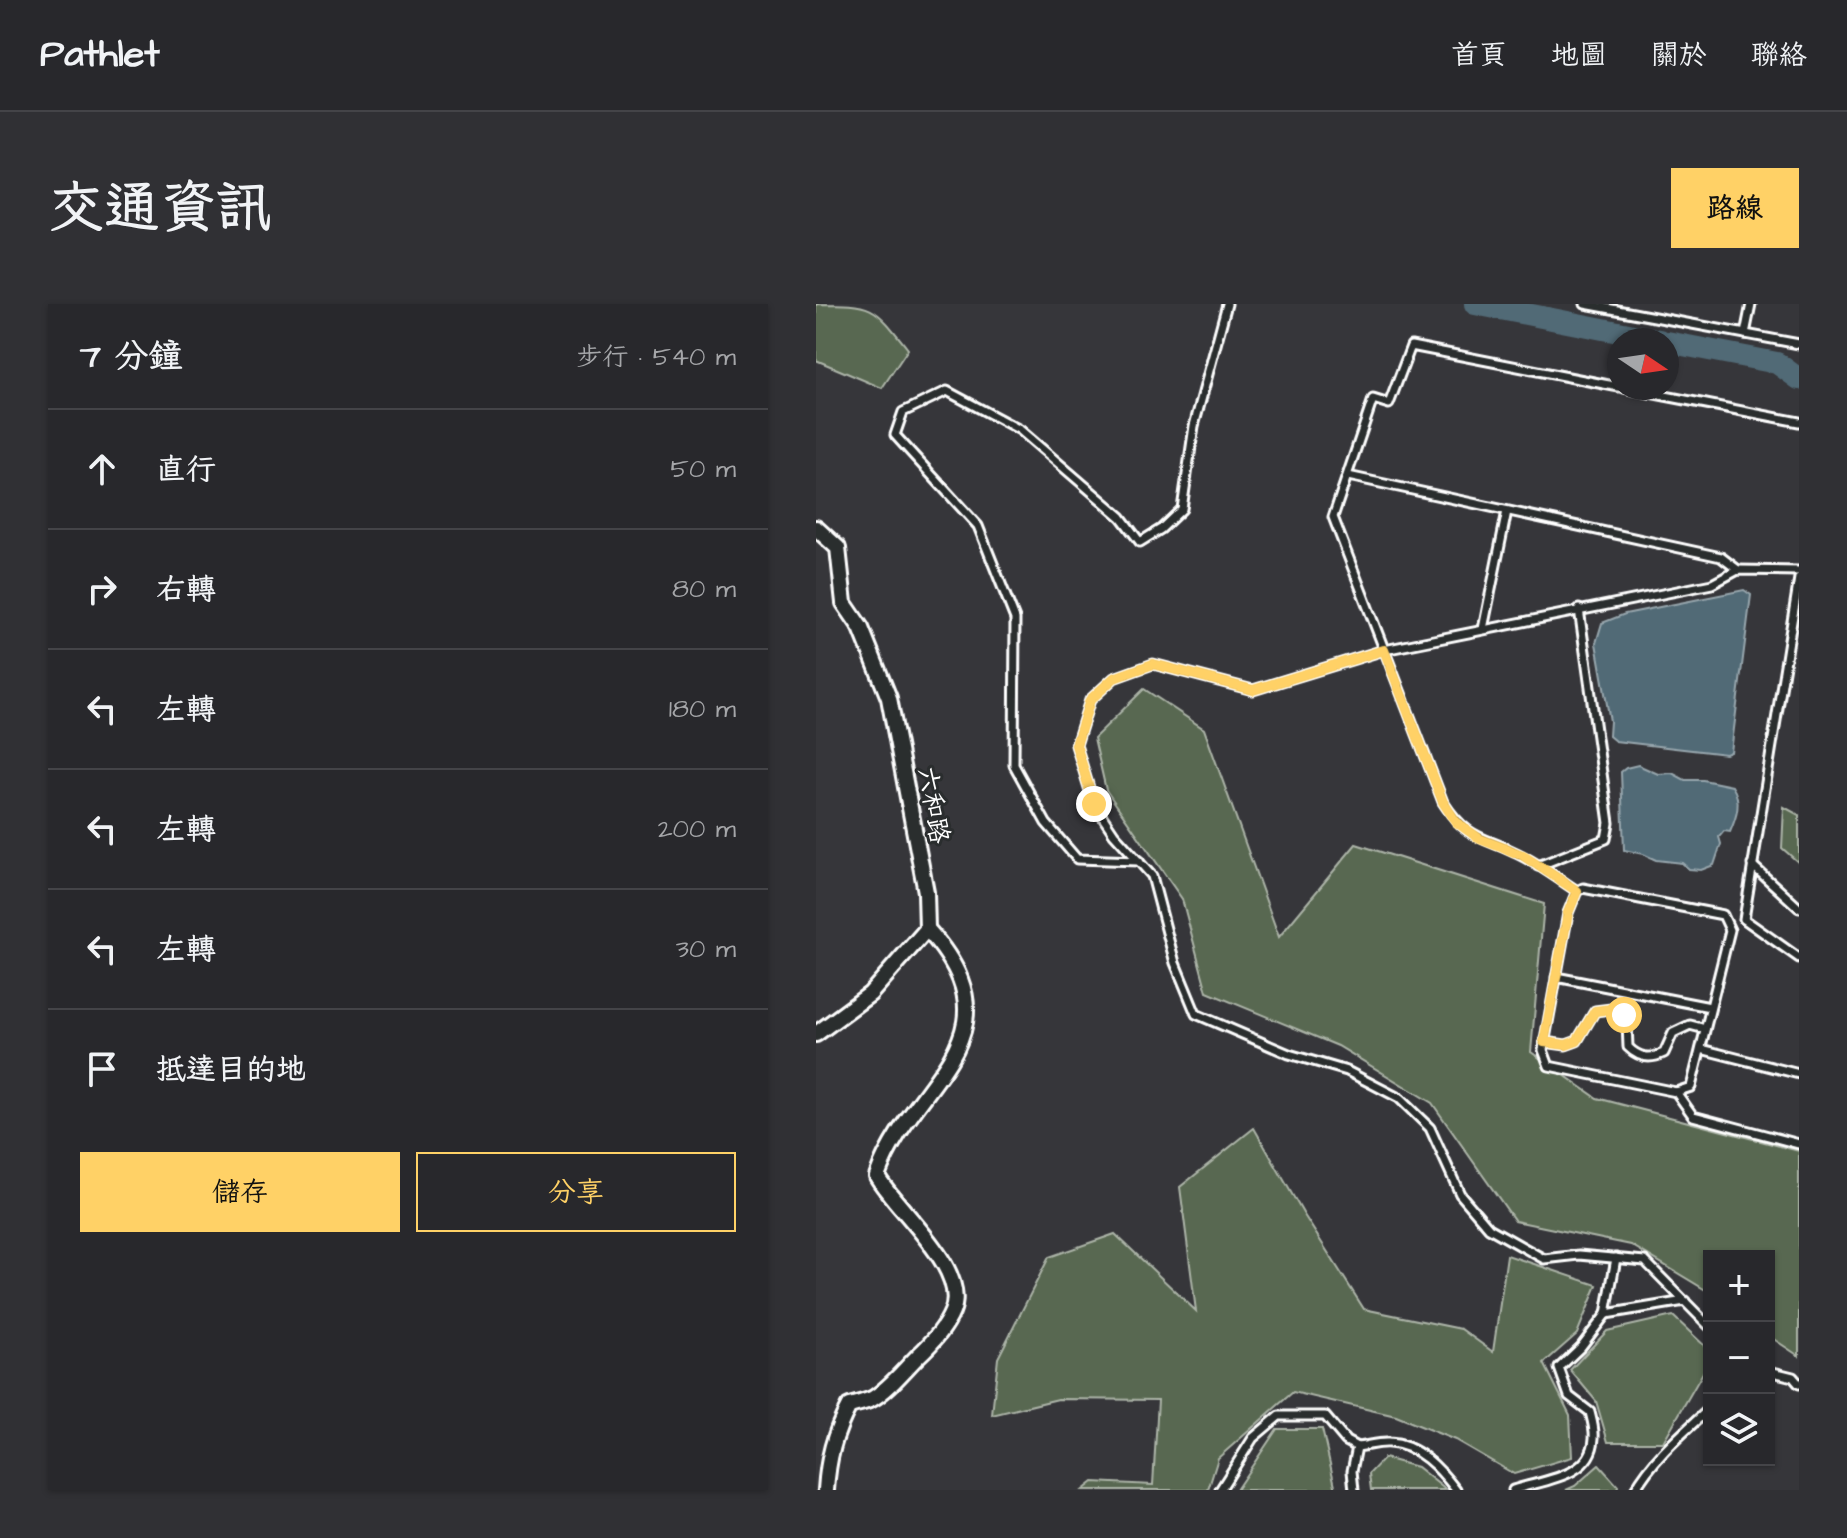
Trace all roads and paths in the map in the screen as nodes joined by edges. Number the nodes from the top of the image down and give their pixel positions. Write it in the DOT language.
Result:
graph roads {
  1 [pos="1227,304"];
  2 [pos="1585,304"];
  3 [pos="1751,304"];
  4 [pos="1745,334"];
  5 [pos="1799,344"];
  6 [pos="1607,385"];
  7 [pos="1679,399"];
  8 [pos="1799,422"];
  9 [pos="1348,476"];
  10 [pos="1507,511"];
  11 [pos="816,528"];
  12 [pos="1738,570"];
  13 [pos="1799,571"];
  14 [pos="1799,578"];
  15 [pos="1579,609"];
  16 [pos="1483,629"];
  17 [pos="1384,650"];
  18 [pos="1140,861"];
  19 [pos="1752,865"];
  20 [pos="1538,866"];
  21 [pos="1577,891"];
  22 [pos="1799,908"];
  23 [pos="1744,919"];
  24 [pos="927,929"];
  25 [pos="1730,930"];
  26 [pos="1799,958"];
  27 [pos="1556,977"];
  28 [pos="1710,1007"];
  29 [pos="1705,1029"];
  30 [pos="816,1034"];
  31 [pos="1544,1042"];
  32 [pos="1701,1049"];
  33 [pos="1799,1074"];
  34 [pos="1676,1092"];
  35 [pos="1799,1144"];
  36 [pos="1616,1258"];
  37 [pos="1685,1301"];
  38 [pos="1606,1314"];
  39 [pos="1705,1322"];
  40 [pos="1775,1372"];
  41 [pos="1799,1384"];
  42 [pos="1703,1415"];
  43 [pos="1357,1447"];
  44 [pos="826,1490"];
  45 [pos="1220,1490"];
  46 [pos="1354,1490"];
  47 [pos="1456,1490"];
  48 [pos="1513,1490"];
  49 [pos="1635,1490"];
  1 -- 18 [label="lane"];
  2 -- 4 [label="lane"];
  3 -- 4 [label="lane"];
  4 -- 5 [label="lane"];
  6 -- 9 [label="lane"];
  7 -- 8 [label="lane"];
  9 -- 10 [label="lane"];
  9 -- 17 [label="lane"];
  10 -- 12 [label="lane"];
  10 -- 16 [label="lane"];
  11 -- 24 [label="street, 六和路"];
  12 -- 13 [label="lane"];
  12 -- 15 [label="lane"];
  14 -- 19 [label="lane"];
  15 -- 16 [label="lane"];
  15 -- 20 [label="lane"];
  16 -- 17 [label="lane"];
  17 -- 18 [label="lane"];
  17 -- 20 [label="lane"];
  18 -- 36 [label="lane"];
  19 -- 22 [label="lane"];
  19 -- 23 [label="lane"];
  20 -- 21 [label="lane"];
  21 -- 25 [label="lane"];
  21 -- 27 [label="lane"];
  23 -- 25 [label="lane"];
  23 -- 26 [label="lane"];
  24 -- 30 [label="street"];
  24 -- 44 [label="street"];
  25 -- 28 [label="lane"];
  27 -- 28 [label="lane"];
  27 -- 31 [label="lane"];
  28 -- 29 [label="lane"];
  29 -- 31 [label="lane"];
  29 -- 32 [label="lane"];
  31 -- 34 [label="lane"];
  32 -- 33 [label="lane"];
  32 -- 34 [label="lane"];
  34 -- 35 [label="lane"];
  36 -- 37 [label="lane"];
  36 -- 38 [label="lane"];
  37 -- 38 [label="lane"];
  37 -- 39 [label="lane"];
  38 -- 48 [label="lane"];
  40 -- 41 [label="lane"];
  42 -- 49 [label="lane"];
  43 -- 45 [label="lane"];
  43 -- 46 [label="lane"];
  43 -- 47 [label="lane"];
}
